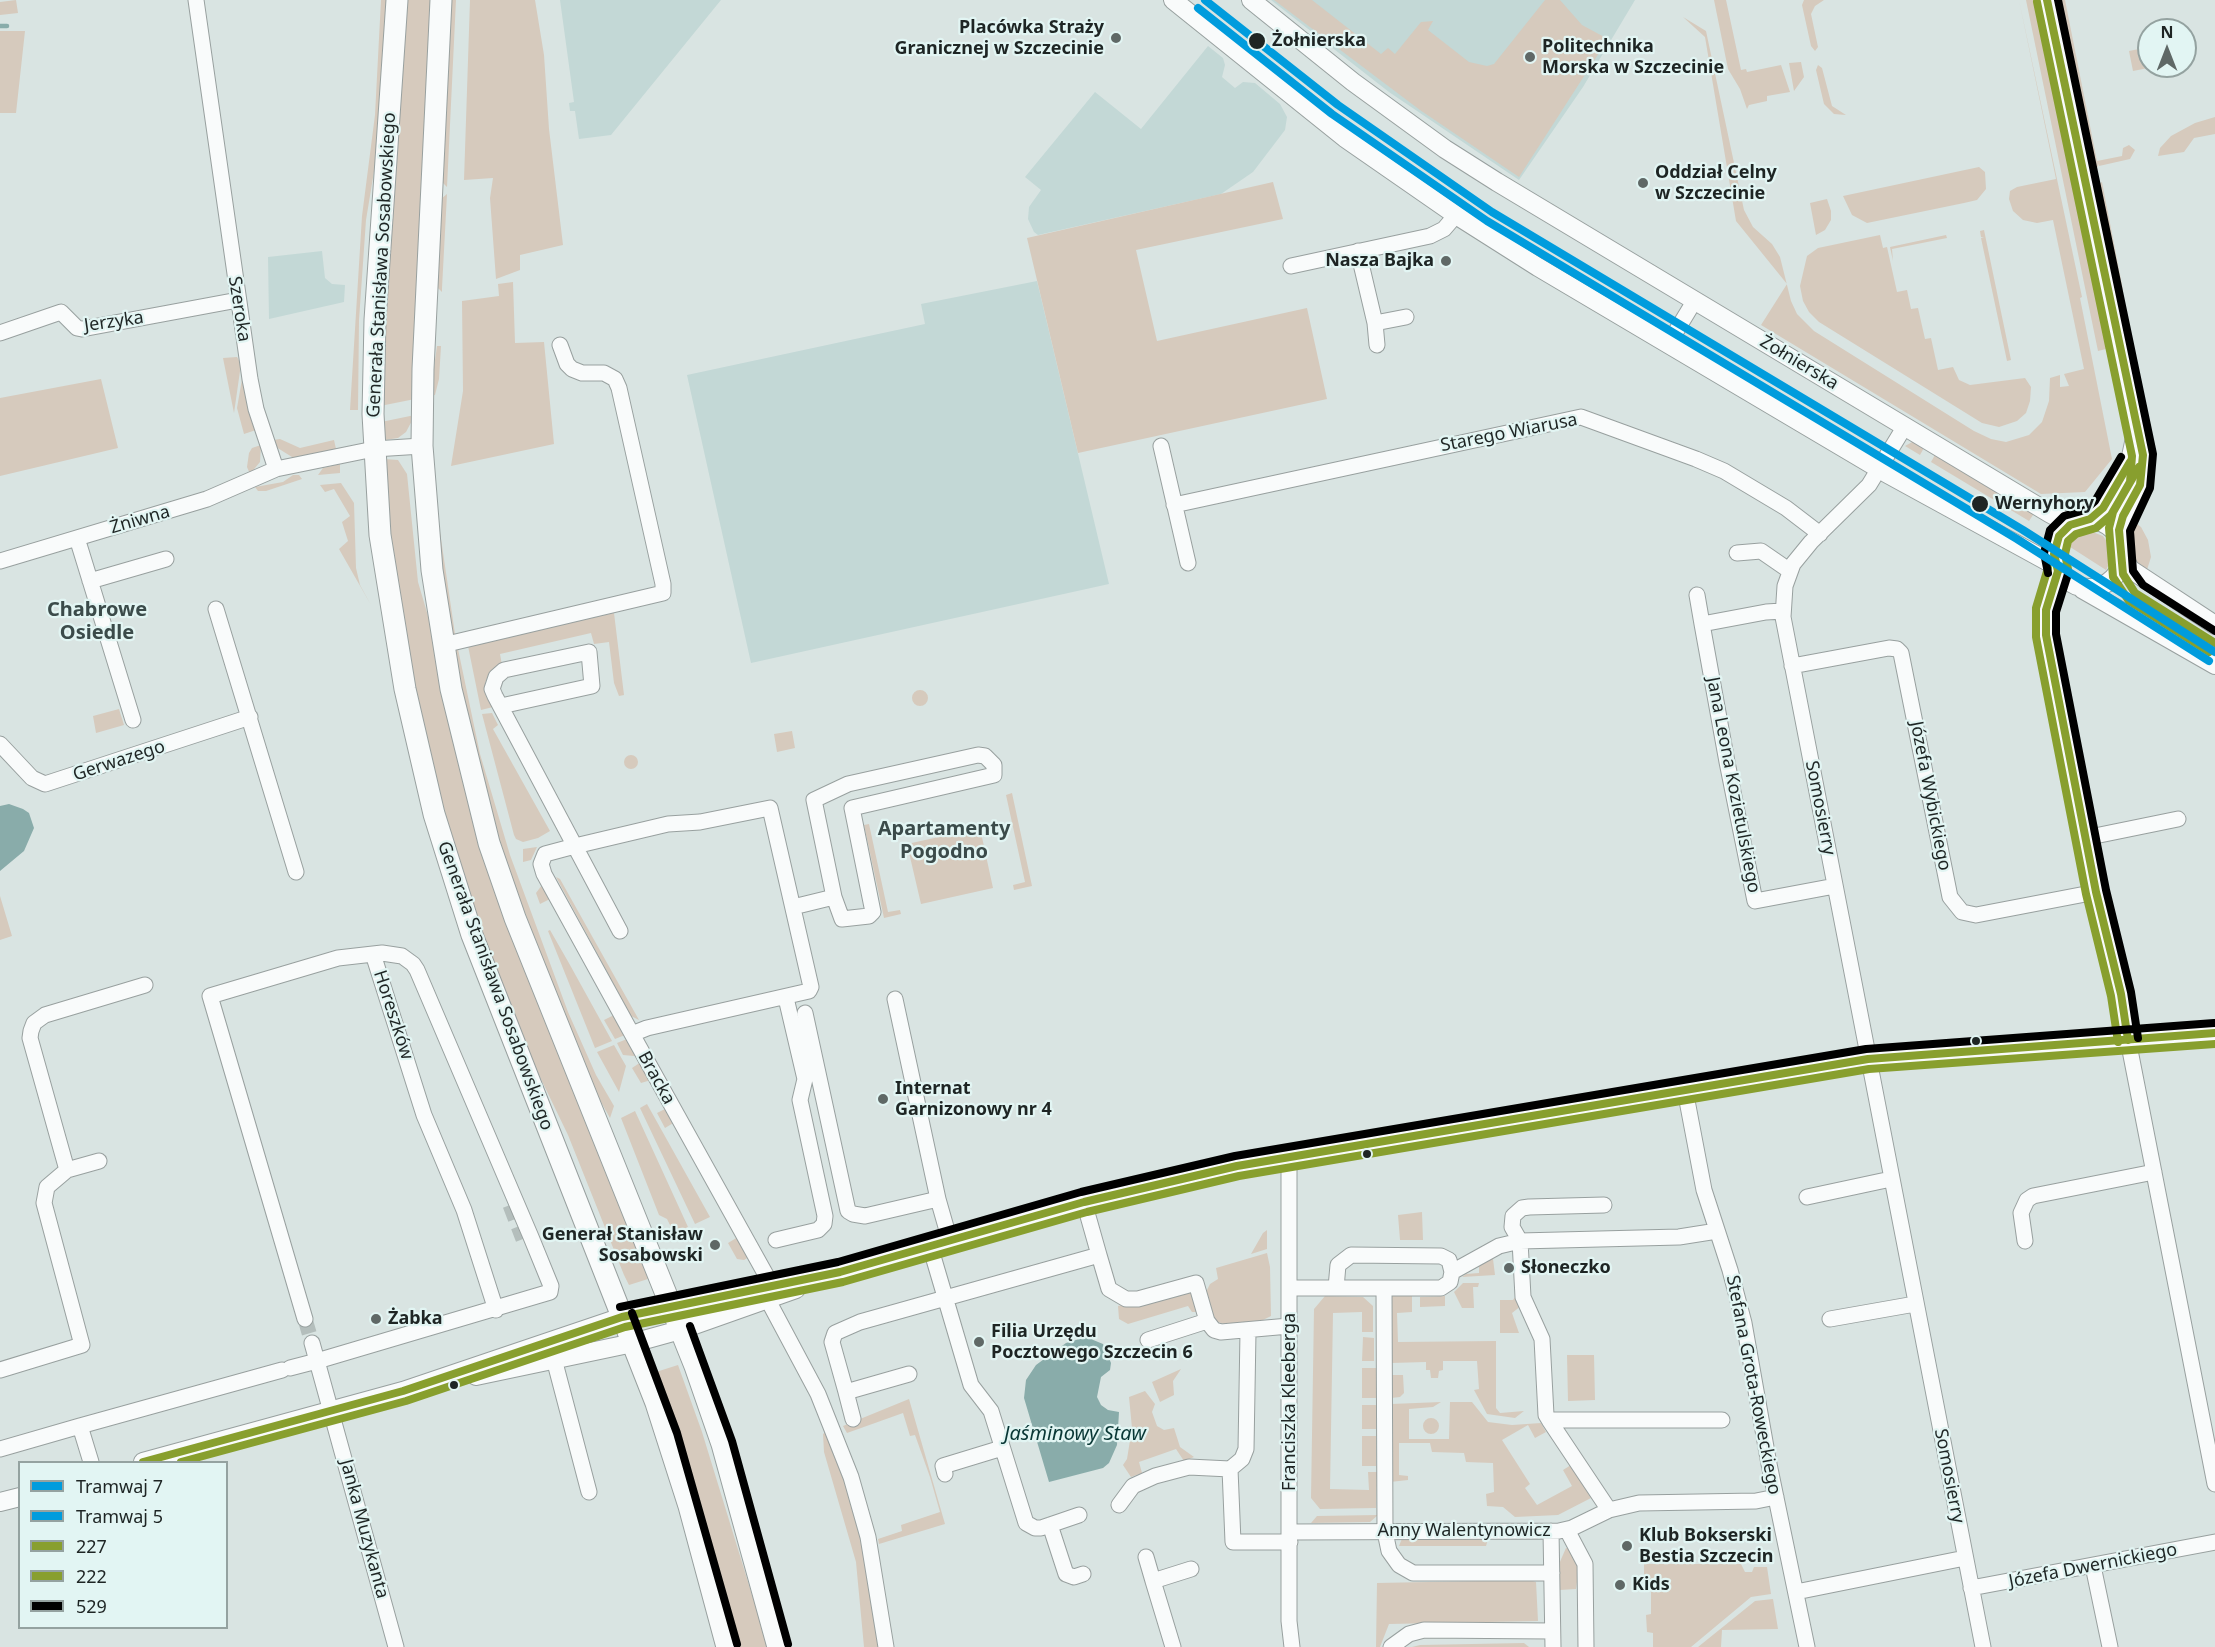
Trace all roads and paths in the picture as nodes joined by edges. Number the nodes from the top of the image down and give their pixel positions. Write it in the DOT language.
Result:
graph roads {
  1 [pos="196,0"];
  2 [pos="397,0"];
  3 [pos="441,0"];
  4 [pos="1251,0"];
  5 [pos="2047,0"];
  6 [pos="1184,3"];
  7 [pos="1456,215"];
  8 [pos="1358,252"];
  9 [pos="1292,266"];
  10 [pos="238,300"];
  11 [pos="1695,300"];
  12 [pos="1406,317"];
  13 [pos="1375,323"];
  14 [pos="0,333"];
  15 [pos="1669,343"];
  16 [pos="560,345"];
  17 [pos="1377,345"];
  18 [pos="2134,420"];
  19 [pos="1905,426"];
  20 [pos="422,446"];
  21 [pos="1161,446"];
  22 [pos="374,449"];
  23 [pos="276,469"];
  24 [pos="1879,469"];
  25 [pos="1174,505"];
  26 [pos="2082,521"];
  27 [pos="1820,534"];
  28 [pos="77,538"];
  29 [pos="2121,547"];
  30 [pos="1737,553"];
  31 [pos="166,559"];
  32 [pos="0,561"];
  33 [pos="1188,563"];
  34 [pos="2057,568"];
  35 [pos="1790,571"];
  36 [pos="90,581"];
  37 [pos="2075,586"];
  38 [pos="1697,595"];
  39 [pos="216,609"];
  40 [pos="1783,611"];
  41 [pos="1702,624"];
  42 [pos="2215,625"];
  43 [pos="442,645"];
  44 [pos="2215,665"];
  45 [pos="1792,666"];
  46 [pos="501,706"];
  47 [pos="250,717"];
  48 [pos="133,720"];
  49 [pos="0,744"];
  50 [pos="2178,819"];
  51 [pos="2085,838"];
  52 [pos="575,846"];
  53 [pos="296,872"];
  54 [pos="1835,886"];
  55 [pos="2096,892"];
  56 [pos="834,897"];
  57 [pos="793,907"];
  58 [pos="620,931"];
  59 [pos="373,954"];
  60 [pos="145,985"];
  61 [pos="434,994"];
  62 [pos="786,998"];
  63 [pos="895,999"];
  64 [pos="805,1013"];
  65 [pos="2215,1033"];
  66 [pos="632,1034"];
  67 [pos="2128,1040"];
  68 [pos="1868,1059"];
  69 [pos="1685,1090"];
  70 [pos="1289,1157"];
  71 [pos="99,1161"];
  72 [pos="67,1170"];
  73 [pos="2154,1172"];
  74 [pos="1891,1179"];
  75 [pos="1807,1197"];
  76 [pos="938,1199"];
  77 [pos="1083,1203"];
  78 [pos="1604,1205"];
  79 [pos="1717,1231"];
  80 [pos="523,1239"];
  81 [pos="776,1240"];
  82 [pos="950,1240"];
  83 [pos="1520,1241"];
  84 [pos="2025,1241"];
  85 [pos="930,1246"];
  86 [pos="1099,1255"];
  87 [pos="1452,1272"];
  88 [pos="1289,1288"];
  89 [pos="1336,1288"];
  90 [pos="1384,1288"];
  91 [pos="769,1292"];
  92 [pos="541,1297"];
  93 [pos="946,1299"];
  94 [pos="1915,1304"];
  95 [pos="670,1305"];
  96 [pos="496,1310"];
  97 [pos="622,1317"];
  98 [pos="305,1319"];
  99 [pos="1830,1319"];
  100 [pos="1207,1321"];
  101 [pos="1289,1326"];
  102 [pos="680,1330"];
  103 [pos="1248,1332"];
  104 [pos="1148,1340"];
  105 [pos="312,1343"];
  106 [pos="633,1343"];
  107 [pos="554,1359"];
  108 [pos="317,1361"];
  109 [pos="0,1370"];
  110 [pos="909,1374"];
  111 [pos="403,1391"];
  112 [pos="846,1392"];
  113 [pos="331,1411"];
  114 [pos="853,1419"];
  115 [pos="1549,1420"];
  116 [pos="1722,1420"];
  117 [pos="80,1426"];
  118 [pos="1002,1448"];
  119 [pos="0,1449"];
  120 [pos="91,1461"];
  121 [pos="147,1461"];
  122 [pos="1230,1469"];
  123 [pos="945,1474"];
  124 [pos="2215,1484"];
  125 [pos="589,1492"];
  126 [pos="1776,1497"];
  127 [pos="18,1498"];
  128 [pos="0,1502"];
  129 [pos="1119,1505"];
  130 [pos="1609,1510"];
  131 [pos="1079,1515"];
  132 [pos="1050,1525"];
  133 [pos="1559,1530"];
  134 [pos="1384,1532"];
  135 [pos="1290,1537"];
  136 [pos="2215,1542"];
  137 [pos="1146,1557"];
  138 [pos="1965,1558"];
  139 [pos="2093,1566"];
  140 [pos="1191,1569"];
  141 [pos="1552,1573"];
  142 [pos="1083,1575"];
  143 [pos="1153,1581"];
  144 [pos="1971,1588"];
  145 [pos="1796,1592"];
  146 [pos="1552,1631"];
  147 [pos="396,1647"];
  148 [pos="727,1647"];
  149 [pos="778,1647"];
  150 [pos="886,1647"];
  151 [pos="1173,1647"];
  152 [pos="1292,1647"];
  153 [pos="1391,1647"];
  154 [pos="1553,1647"];
  155 [pos="1586,1647"];
  156 [pos="1807,1647"];
  157 [pos="1983,1647"];
  158 [pos="2110,1647"];
  1 -- 10 [label="street, Szeroka"];
  2 -- 22 [label="main road, Generała Stanisława Sosabowskiego"];
  3 -- 20 [label="main road"];
  4 -- 11 [label="street, Żołnierska"];
  5 -- 18 [label="street"];
  6 -- 7 [label="street"];
  7 -- 8 [label="street"];
  7 -- 15 [label="street"];
  8 -- 9 [label="street"];
  8 -- 13 [label="street"];
  10 -- 14 [label="street, Jerzyka"];
  10 -- 23 [label="street, Szeroka"];
  11 -- 15 [label="street"];
  11 -- 19 [label="street, Żołnierska"];
  12 -- 13 [label="street"];
  13 -- 17 [label="street"];
  15 -- 24 [label="street"];
  16 -- 43 [label="street"];
  18 -- 26 [label="street"];
  18 -- 29 [label="street"];
  19 -- 24 [label="street"];
  19 -- 26 [label="street, Żołnierska"];
  20 -- 22 [label="street"];
  20 -- 43 [label="main road"];
  21 -- 25 [label="street"];
  22 -- 23 [label="street"];
  22 -- 97 [label="main road, Generała Stanisława Sosabowskiego"];
  23 -- 28 [label="street, Żniwna"];
  24 -- 27 [label="street, Somosierry"];
  24 -- 34 [label="street"];
  25 -- 27 [label="street, Starego Wiarusa"];
  25 -- 33 [label="street"];
  26 -- 29 [label="street"];
  26 -- 34 [label="street"];
  27 -- 35 [label="street, Somosierry"];
  28 -- 32 [label="street, Żniwna"];
  28 -- 36 [label="street"];
  29 -- 37 [label="street"];
  29 -- 42 [label="street"];
  30 -- 35 [label="street"];
  31 -- 36 [label="street"];
  34 -- 37 [label="street"];
  34 -- 51 [label="street"];
  35 -- 40 [label="street, Somosierry"];
  36 -- 48 [label="street"];
  37 -- 44 [label="street"];
  38 -- 41 [label="street, Jana Leona Kozietulskiego"];
  39 -- 47 [label="street"];
  40 -- 41 [label="street"];
  40 -- 45 [label="street, Somosierry"];
  41 -- 54 [label="street, Jana Leona Kozietulskiego"];
  43 -- 95 [label="main road"];
  45 -- 54 [label="street, Somosierry"];
  45 -- 55 [label="street, Józefa Wybickiego"];
  46 -- 46 [label="street"];
  46 -- 52 [label="street"];
  47 -- 49 [label="street, Gerwazego"];
  47 -- 53 [label="street"];
  50 -- 51 [label="street"];
  51 -- 55 [label="street"];
  52 -- 57 [label="street"];
  52 -- 58 [label="street"];
  52 -- 66 [label="street, Bracka"];
  54 -- 68 [label="street, Somosierry"];
  55 -- 67 [label="street"];
  56 -- 56 [label="street"];
  56 -- 57 [label="street"];
  57 -- 62 [label="street"];
  59 -- 61 [label="street"];
  59 -- 92 [label="street"];
  59 -- 96 [label="street, Horeszków"];
  59 -- 98 [label="street, Horeszków"];
  60 -- 72 [label="street"];
  62 -- 66 [label="street"];
  62 -- 81 [label="street"];
  63 -- 76 [label="street"];
  64 -- 76 [label="street"];
  65 -- 67 [label="street"];
  66 -- 91 [label="street, Bracka"];
  67 -- 68 [label="street"];
  67 -- 73 [label="street"];
  68 -- 69 [label="street"];
  68 -- 74 [label="street, Somosierry"];
  69 -- 70 [label="street"];
  69 -- 79 [label="street, Stefana Grota-Roweckiego"];
  70 -- 77 [label="street"];
  70 -- 88 [label="street, Franciszka Kleeberga"];
  71 -- 72 [label="street"];
  72 -- 109 [label="street"];
  73 -- 84 [label="street"];
  73 -- 124 [label="street"];
  74 -- 75 [label="street"];
  74 -- 94 [label="street, Somosierry"];
  76 -- 82 [label="street"];
  77 -- 82 [label="street"];
  77 -- 86 [label="street"];
  78 -- 83 [label="street"];
  79 -- 83 [label="street"];
  79 -- 126 [label="street, Stefana Grota-Roweckiego"];
  80 -- 92 [label="street"];
  82 -- 85 [label="street"];
  83 -- 87 [label="street"];
  83 -- 115 [label="street"];
  85 -- 91 [label="street"];
  85 -- 93 [label="street"];
  86 -- 93 [label="street"];
  86 -- 100 [label="street"];
  87 -- 89 [label="street"];
  87 -- 90 [label="street"];
  88 -- 89 [label="street"];
  88 -- 101 [label="street, Franciszka Kleeberga"];
  89 -- 90 [label="street"];
  90 -- 134 [label="street"];
  91 -- 95 [label="street"];
  91 -- 102 [label="street"];
  91 -- 150 [label="street, Bracka"];
  92 -- 96 [label="street"];
  93 -- 112 [label="street"];
  93 -- 118 [label="street"];
  94 -- 99 [label="street"];
  94 -- 138 [label="street, Somosierry"];
  95 -- 97 [label="street"];
  95 -- 102 [label="main road"];
  96 -- 108 [label="street"];
  97 -- 106 [label="main road, Generała Stanisława Sosabowskiego"];
  97 -- 111 [label="street"];
  100 -- 103 [label="street"];
  100 -- 104 [label="street"];
  101 -- 103 [label="street"];
  101 -- 135 [label="street, Franciszka Kleeberga"];
  102 -- 106 [label="street"];
  102 -- 149 [label="main road"];
  103 -- 122 [label="street"];
  105 -- 108 [label="street"];
  106 -- 107 [label="street"];
  106 -- 148 [label="main road, Generała Stanisława Sosabowskiego"];
  107 -- 111 [label="street"];
  107 -- 125 [label="street"];
  108 -- 113 [label="street"];
  108 -- 117 [label="street"];
  110 -- 112 [label="street"];
  111 -- 113 [label="street"];
  112 -- 114 [label="street"];
  113 -- 121 [label="street"];
  113 -- 147 [label="street, Janka Muzykanta"];
  115 -- 116 [label="street"];
  115 -- 130 [label="street"];
  117 -- 119 [label="street"];
  117 -- 120 [label="street"];
  118 -- 123 [label="street"];
  118 -- 132 [label="street"];
  122 -- 129 [label="street"];
  122 -- 135 [label="street, Anny Walentynowicz"];
  126 -- 130 [label="street, Anny Walentynowicz"];
  126 -- 145 [label="street, Stefana Grota-Roweckiego"];
  127 -- 128 [label="street"];
  130 -- 133 [label="street, Anny Walentynowicz"];
  131 -- 132 [label="street"];
  132 -- 142 [label="street"];
  133 -- 134 [label="street, Anny Walentynowicz"];
  133 -- 141 [label="street"];
  133 -- 155 [label="street"];
  134 -- 135 [label="street, Anny Walentynowicz"];
  134 -- 141 [label="street"];
  135 -- 152 [label="street, Franciszka Kleeberga"];
  136 -- 139 [label="street, Józefa Dwernickiego"];
  137 -- 143 [label="street"];
  138 -- 144 [label="street, Somosierry"];
  138 -- 145 [label="street"];
  139 -- 144 [label="street, Józefa Dwernickiego"];
  139 -- 158 [label="street"];
  140 -- 143 [label="street"];
  141 -- 146 [label="street"];
  143 -- 151 [label="street"];
  144 -- 157 [label="street, Somosierry"];
  145 -- 156 [label="street, Stefana Grota-Roweckiego"];
  146 -- 153 [label="street"];
  146 -- 154 [label="street"];
}
